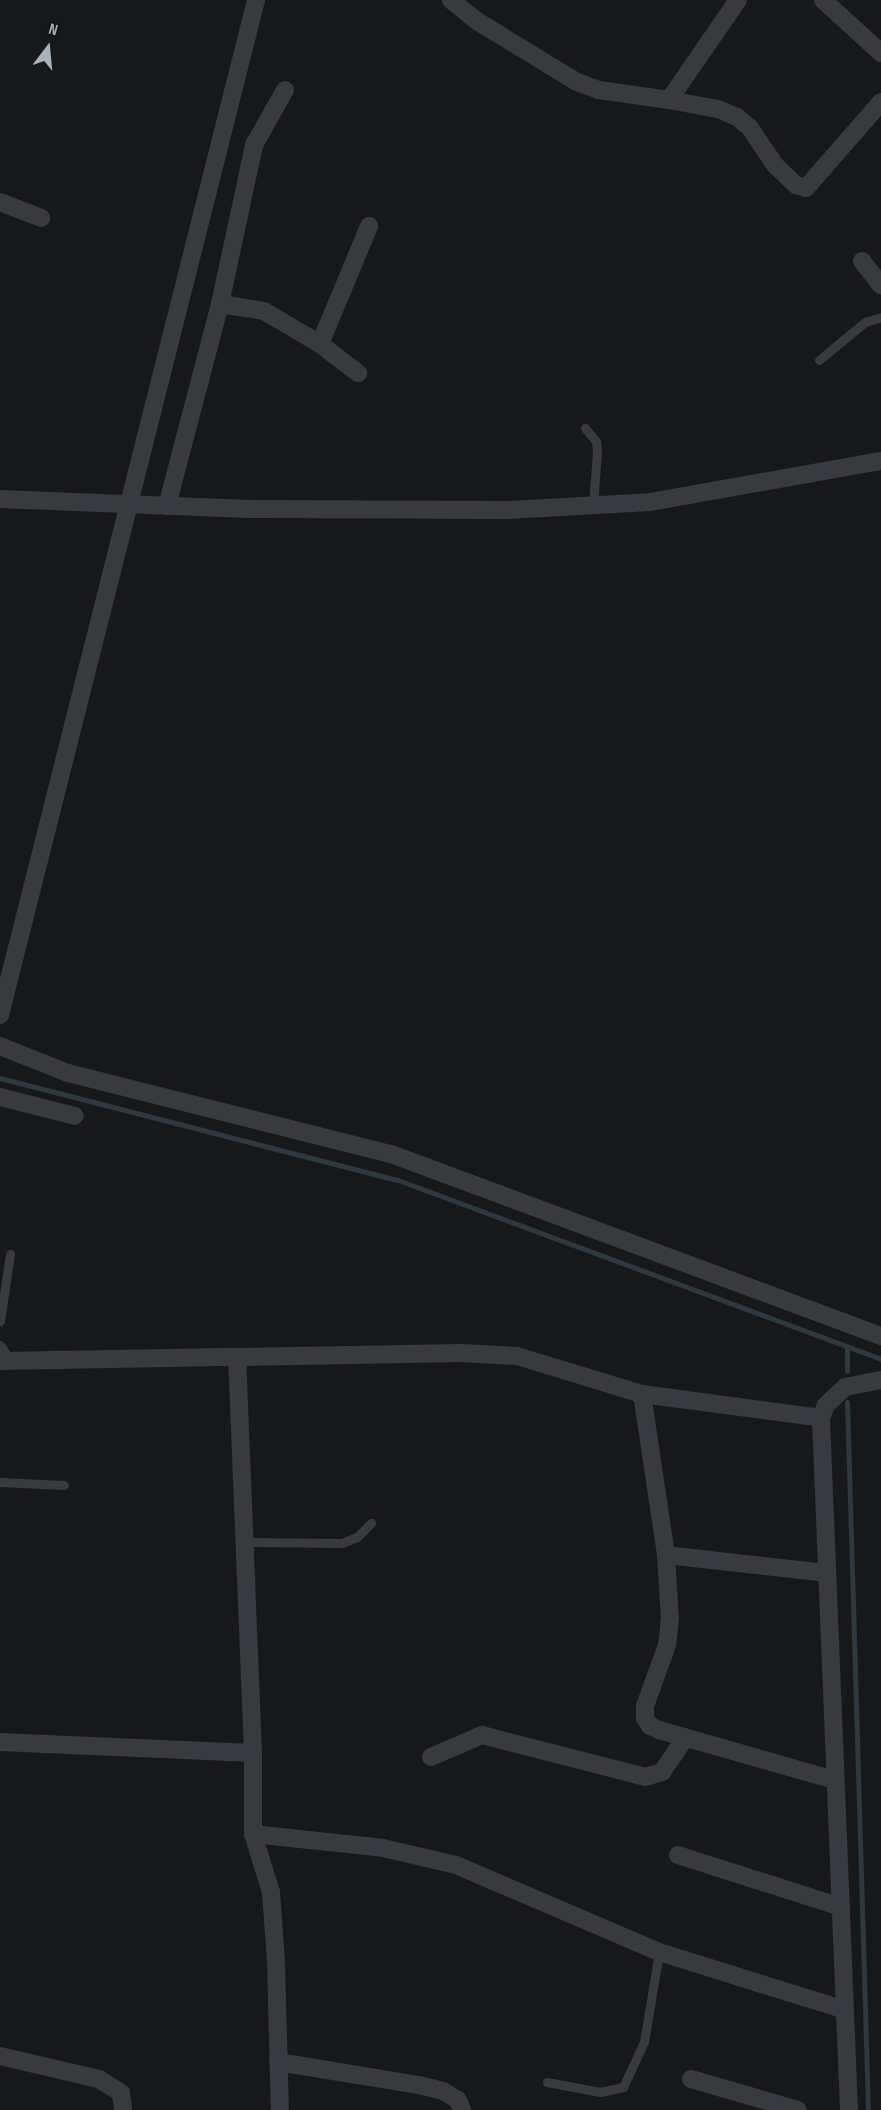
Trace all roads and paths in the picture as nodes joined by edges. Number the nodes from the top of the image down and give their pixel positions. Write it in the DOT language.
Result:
graph roads {
  1 [pos="256,0"];
  2 [pos="451,0"];
  3 [pos="738,0"];
  4 [pos="823,0"];
  5 [pos="881,53"];
  6 [pos="285,90"];
  7 [pos="669,100"];
  8 [pos="881,102"];
  9 [pos="0,202"];
  10 [pos="41,218"];
  11 [pos="369,226"];
  12 [pos="862,261"];
  13 [pos="881,285"];
  14 [pos="220,304"];
  15 [pos="881,317"];
  16 [pos="320,344"];
  17 [pos="819,360"];
  18 [pos="358,373"];
  19 [pos="585,428"];
  20 [pos="881,461"];
  21 [pos="0,499"];
  22 [pos="135,505"];
  23 [pos="165,506"];
  24 [pos="593,506"];
  25 [pos="0,1015"];
  26 [pos="0,1046"];
  27 [pos="0,1097"];
  28 [pos="75,1116"];
  29 [pos="10,1254"];
  30 [pos="0,1321"];
  31 [pos="881,1336"];
  32 [pos="0,1345"];
  33 [pos="237,1358"];
  34 [pos="5,1361"];
  35 [pos="881,1380"];
  36 [pos="642,1394"];
  37 [pos="821,1418"];
  38 [pos="0,1482"];
  39 [pos="64,1485"];
  40 [pos="371,1523"];
  41 [pos="242,1542"];
  42 [pos="666,1556"];
  43 [pos="827,1574"];
  44 [pos="686,1737"];
  45 [pos="0,1742"];
  46 [pos="253,1753"];
  47 [pos="431,1757"];
  48 [pos="834,1780"];
  49 [pos="253,1834"];
  50 [pos="678,1855"];
  51 [pos="841,1907"];
  52 [pos="659,1952"];
  53 [pos="844,2010"];
  54 [pos="0,2056"];
  55 [pos="278,2062"];
  56 [pos="691,2079"];
  57 [pos="548,2082"];
  58 [pos="123,2110"];
  59 [pos="280,2110"];
  60 [pos="462,2110"];
  61 [pos="798,2110"];
  62 [pos="849,2110"];
  1 -- 22 [label="street"];
  2 -- 7 [label="street"];
  3 -- 7 [label="street"];
  4 -- 5 [label="street"];
  6 -- 14 [label="street"];
  7 -- 8 [label="street"];
  9 -- 10 [label="street"];
  11 -- 16 [label="street"];
  12 -- 13 [label="street"];
  14 -- 16 [label="street"];
  14 -- 23 [label="street"];
  15 -- 17 [label="lane"];
  16 -- 18 [label="street"];
  19 -- 24 [label="lane"];
  20 -- 24 [label="street"];
  21 -- 22 [label="street"];
  22 -- 23 [label="street"];
  22 -- 25 [label="street"];
  23 -- 24 [label="street"];
  26 -- 31 [label="street"];
  27 -- 28 [label="street"];
  29 -- 30 [label="lane"];
  32 -- 34 [label="lane"];
  33 -- 34 [label="street"];
  33 -- 36 [label="street"];
  33 -- 41 [label="street"];
  35 -- 37 [label="street"];
  36 -- 37 [label="street"];
  36 -- 42 [label="street"];
  37 -- 43 [label="street"];
  38 -- 39 [label="lane"];
  40 -- 41 [label="lane"];
  41 -- 46 [label="street"];
  42 -- 43 [label="street"];
  42 -- 44 [label="street"];
  43 -- 48 [label="street"];
  44 -- 47 [label="street"];
  44 -- 48 [label="street"];
  45 -- 46 [label="street"];
  46 -- 49 [label="street"];
  48 -- 51 [label="street"];
  49 -- 52 [label="street"];
  49 -- 55 [label="street"];
  50 -- 51 [label="street"];
  51 -- 53 [label="street"];
  52 -- 53 [label="street"];
  52 -- 57 [label="lane"];
  53 -- 62 [label="street"];
  54 -- 58 [label="street"];
  55 -- 59 [label="street"];
  55 -- 60 [label="street"];
  56 -- 61 [label="street"];
}
